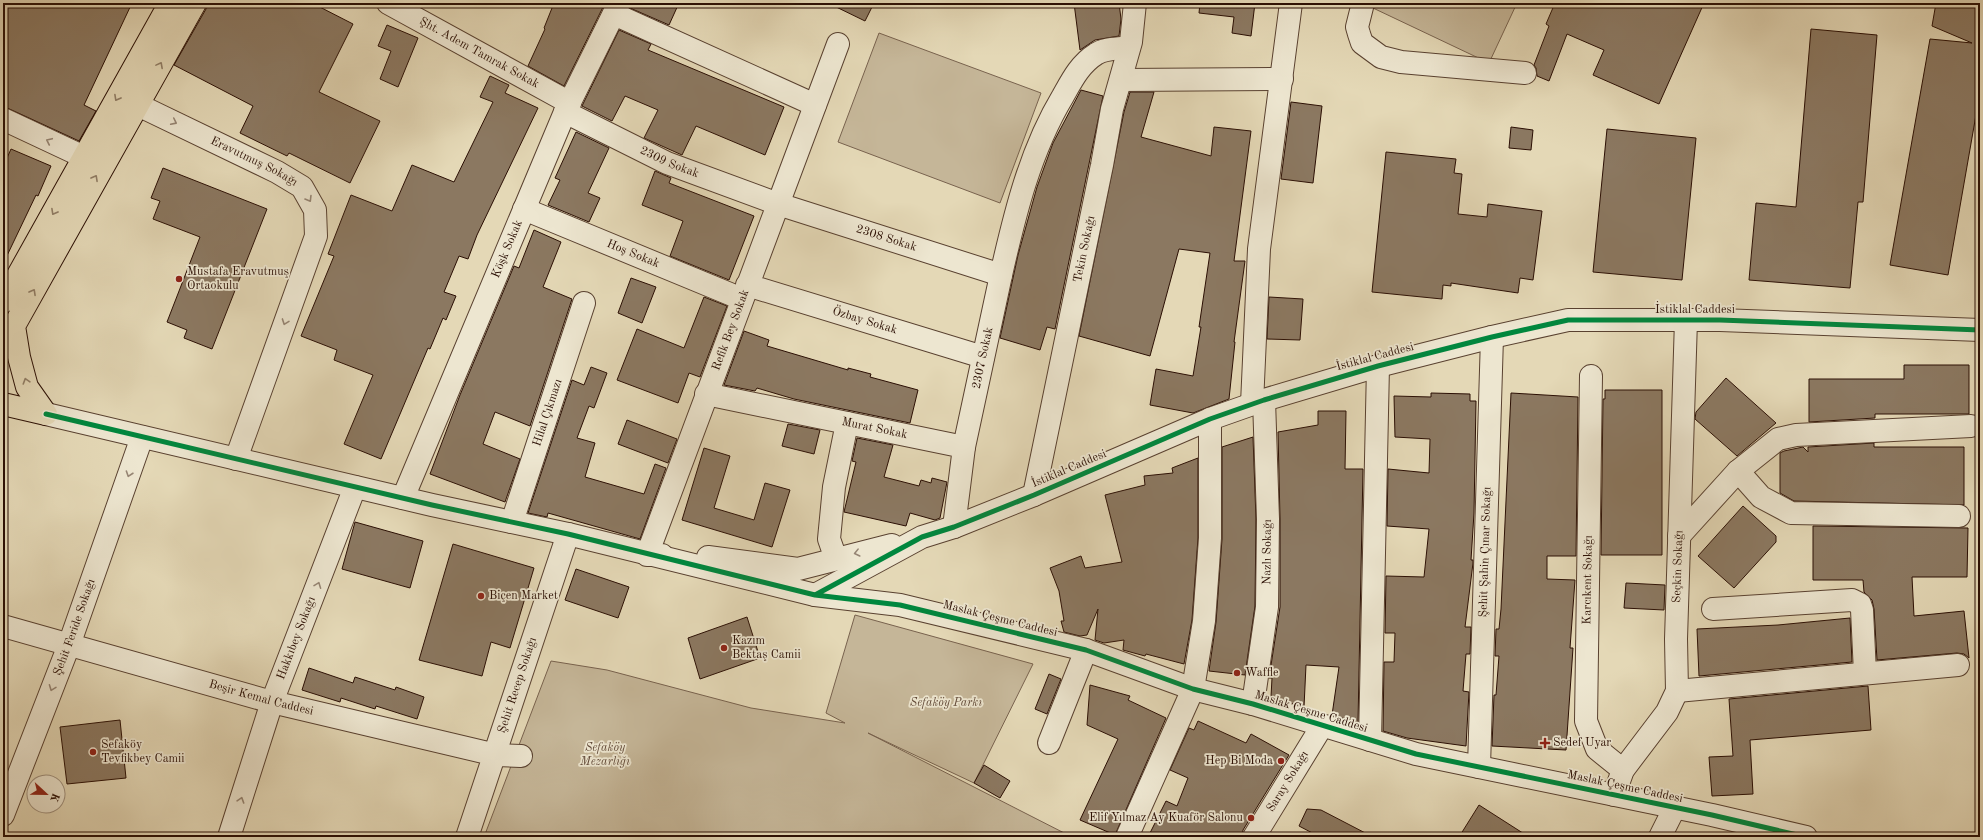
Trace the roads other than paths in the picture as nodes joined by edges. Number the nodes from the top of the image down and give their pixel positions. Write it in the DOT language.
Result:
graph roads {
  1 [pos="170,3"];
  2 [pos="195,3"];
  3 [pos="388,3"];
  4 [pos="1135,3"];
  5 [pos="1292,3"];
  6 [pos="1364,3"];
  7 [pos="616,9"];
  8 [pos="838,44"];
  9 [pos="1129,47"];
  10 [pos="1525,73"];
  11 [pos="1282,79"];
  12 [pos="1121,80"];
  13 [pos="815,105"];
  14 [pos="138,106"];
  15 [pos="568,108"];
  16 [pos="3,120"];
  17 [pos="84,157"];
  18 [pos="778,204"];
  19 [pos="524,210"];
  20 [pos="998,273"];
  21 [pos="744,292"];
  22 [pos="3,302"];
  23 [pos="584,303"];
  24 [pos="1686,320"];
  25 [pos="1980,330"];
  26 [pos="8,334"];
  27 [pos="1492,337"];
  28 [pos="983,357"];
  29 [pos="1378,366"];
  30 [pos="1591,376"];
  31 [pos="706,394"];
  32 [pos="1258,402"];
  33 [pos="3,404"];
  34 [pos="46,414"];
  35 [pos="1210,419"];
  36 [pos="847,422"];
  37 [pos="1971,426"];
  38 [pos="142,437"];
  39 [pos="964,447"];
  40 [pos="236,459"];
  41 [pos="1738,471"];
  42 [pos="356,487"];
  43 [pos="1034,495"];
  44 [pos="403,498"];
  45 [pos="1959,516"];
  46 [pos="512,522"];
  47 [pos="954,527"];
  48 [pos="568,534"];
  49 [pos="1679,536"];
  50 [pos="922,537"];
  51 [pos="647,555"];
  52 [pos="836,559"];
  53 [pos="815,595"];
  54 [pos="1714,609"];
  55 [pos="3,626"];
  56 [pos="69,645"];
  57 [pos="1086,650"];
  58 [pos="1958,665"];
  59 [pos="1865,674"];
  60 [pos="1193,689"];
  61 [pos="1676,691"];
  62 [pos="272,702"];
  63 [pos="1253,704"];
  64 [pos="1322,726"];
  65 [pos="1370,740"];
  66 [pos="1049,743"];
  67 [pos="496,755"];
  68 [pos="522,756"];
  69 [pos="1479,767"];
  70 [pos="1623,770"];
  71 [pos="1614,795"];
  72 [pos="1675,807"];
  73 [pos="3,815"];
  74 [pos="229,837"];
  75 [pos="467,837"];
  76 [pos="1126,837"];
  77 [pos="1254,837"];
  78 [pos="1660,837"];
  79 [pos="1806,837"];
  1 -- 17 [label="main road, one-way"];
  14 -- 2 [label="main road, one-way"];
  3 -- 15 [label="street, Şht. Adem Tamrak Sokak"];
  4 -- 9 [label="street, Tekin Sokağı"];
  5 -- 11 [label="street, Nazlı Sokağı"];
  6 -- 10 [label="street"];
  7 -- 13 [label="street"];
  7 -- 15 [label="street, Köşk Sokak"];
  8 -- 13 [label="street, Refik Bey Sokak"];
  9 -- 12 [label="street, Tekin Sokağı"];
  9 -- 20 [label="street, 2307 Sokak"];
  11 -- 12 [label="street"];
  11 -- 32 [label="street, Nazlı Sokağı"];
  12 -- 43 [label="street, Tekin Sokağı"];
  13 -- 18 [label="street, Refik Bey Sokak"];
  26 -- 14 [label="main road, one-way"];
  14 -- 40 [label="street, Eravutmuş Sokağı, one-way"];
  15 -- 18 [label="street, 2309 Sokak"];
  15 -- 19 [label="street, Köşk Sokak"];
  17 -- 16 [label="street, one-way"];
  17 -- 22 [label="main road, one-way"];
  18 -- 20 [label="street, 2308 Sokak"];
  18 -- 21 [label="street, Refik Bey Sokak"];
  19 -- 21 [label="street, Hoş Sokak"];
  19 -- 44 [label="street, Köşk Sokak"];
  20 -- 28 [label="street, 2307 Sokak"];
  21 -- 28 [label="street, Özbay Sokak"];
  21 -- 31 [label="street, Refik Bey Sokak"];
  23 -- 46 [label="street, Hilal Çıkmazı"];
  24 -- 25 [label="street, İstiklal Caddesi"];
  24 -- 27 [label="street, İstiklal Caddesi"];
  24 -- 49 [label="street, Seçkin Sokağı"];
  34 -- 26 [label="main road, one-way"];
  27 -- 29 [label="street, İstiklal Caddesi"];
  27 -- 69 [label="street, Şehit Şahin Çınar Sokağı"];
  28 -- 39 [label="street, 2307 Sokak"];
  29 -- 32 [label="street, İstiklal Caddesi"];
  29 -- 65 [label="street"];
  30 -- 70 [label="street, Karcıkent Sokağı"];
  31 -- 36 [label="street, Murat Sokak"];
  31 -- 51 [label="street, Refik Bey Sokak"];
  32 -- 35 [label="street, İstiklal Caddesi"];
  32 -- 63 [label="street, Nazlı Sokağı"];
  33 -- 34 [label="main road"];
  34 -- 38 [label="street"];
  35 -- 43 [label="street, İstiklal Caddesi"];
  35 -- 60 [label="street"];
  36 -- 39 [label="street, Murat Sokak"];
  36 -- 52 [label="street"];
  37 -- 41 [label="street"];
  38 -- 40 [label="street"];
  38 -- 56 [label="street, Şehit Feride Sokağı, one-way"];
  39 -- 47 [label="street"];
  40 -- 42 [label="street"];
  41 -- 45 [label="street"];
  41 -- 49 [label="street"];
  42 -- 44 [label="street"];
  62 -- 42 [label="street, Hakkıbey Sokağı, one-way"];
  43 -- 47 [label="street, İstiklal Caddesi"];
  44 -- 46 [label="street"];
  46 -- 48 [label="street"];
  47 -- 50 [label="street, İstiklal Caddesi"];
  48 -- 51 [label="street"];
  48 -- 67 [label="street, Şehit Recep Sokağı"];
  49 -- 61 [label="street, Seçkin Sokağı"];
  50 -- 52 [label="street, one-way"];
  50 -- 53 [label="street, İstiklal Caddesi"];
  51 -- 52 [label="street"];
  51 -- 53 [label="street, Maslak Çeşme Caddesi"];
  53 -- 57 [label="street, Maslak Çeşme Caddesi"];
  54 -- 59 [label="street"];
  55 -- 56 [label="street, Beşir Kemal Caddesi"];
  56 -- 62 [label="street, Beşir Kemal Caddesi"];
  56 -- 73 [label="street, Şehit Feride Sokağı, one-way"];
  57 -- 60 [label="street, Maslak Çeşme Caddesi"];
  57 -- 66 [label="street"];
  58 -- 59 [label="street"];
  59 -- 61 [label="street"];
  60 -- 63 [label="street, Maslak Çeşme Caddesi"];
  60 -- 76 [label="street"];
  61 -- 70 [label="street, Seçkin Sokağı"];
  62 -- 67 [label="street, Beşir Kemal Caddesi"];
  74 -- 62 [label="street, Hakkıbey Sokağı, one-way"];
  63 -- 64 [label="street, Maslak Çeşme Caddesi"];
  64 -- 65 [label="street, Maslak Çeşme Caddesi"];
  64 -- 77 [label="street, Saray Sokağı"];
  65 -- 69 [label="street, Maslak Çeşme Caddesi"];
  67 -- 68 [label="street, Beşir Kemal Caddesi"];
  67 -- 75 [label="street, Şehit Recep Sokağı"];
  69 -- 71 [label="street, Maslak Çeşme Caddesi"];
  70 -- 71 [label="street, Seçkin Sokağı"];
  71 -- 72 [label="street, Maslak Çeşme Caddesi"];
  72 -- 78 [label="street"];
  72 -- 79 [label="street, Maslak Çeşme Caddesi"];
}
